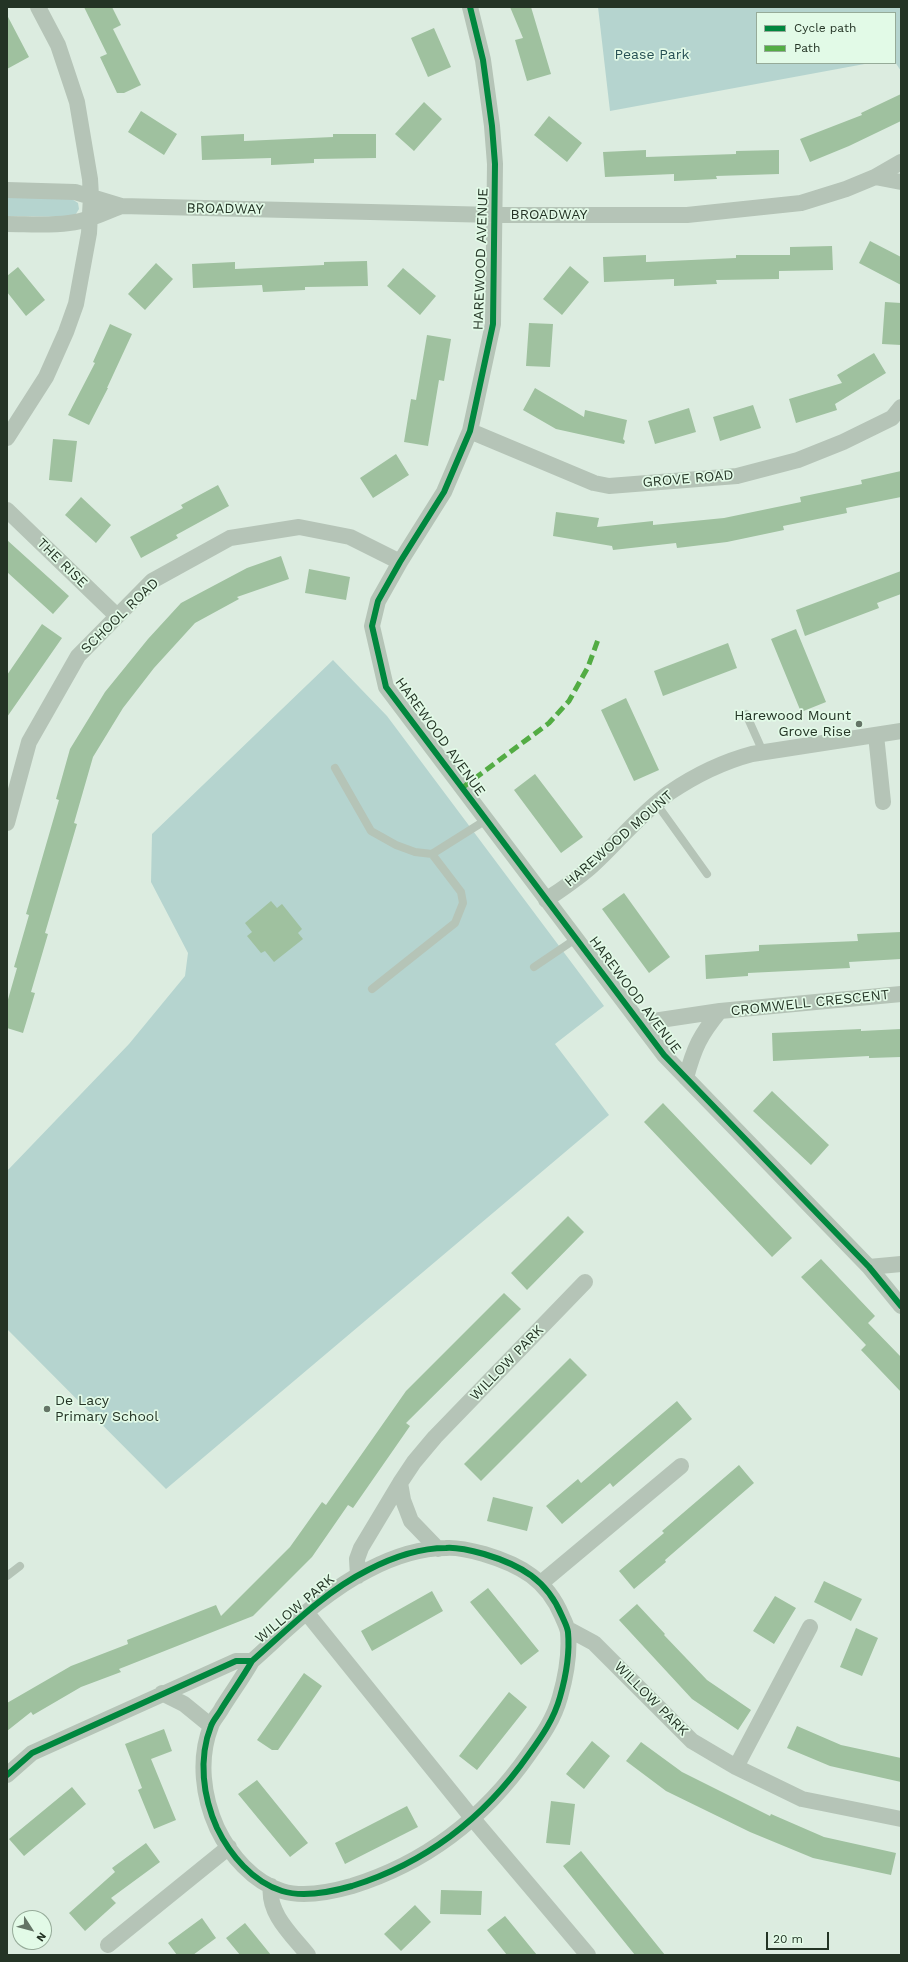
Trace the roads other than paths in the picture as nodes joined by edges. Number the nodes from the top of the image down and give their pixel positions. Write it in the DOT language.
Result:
graph roads {
  1 [pos="38,7"];
  2 [pos="470,7"];
  3 [pos="901,162"];
  4 [pos="875,176"];
  5 [pos="901,182"];
  6 [pos="7,190"];
  7 [pos="91,196"];
  8 [pos="121,206"];
  9 [pos="495,215"];
  10 [pos="89,219"];
  11 [pos="7,224"];
  12 [pos="901,407"];
  13 [pos="470,431"];
  14 [pos="7,438"];
  15 [pos="7,510"];
  16 [pos="400,562"];
  17 [pos="117,616"];
  18 [pos="746,714"];
  19 [pos="901,731"];
  20 [pos="876,735"];
  21 [pos="763,752"];
  22 [pos="335,768"];
  23 [pos="883,802"];
  24 [pos="656,803"];
  25 [pos="486,820"];
  26 [pos="7,823"];
  27 [pos="432,854"];
  28 [pos="707,874"];
  29 [pos="546,900"];
  30 [pos="577,938"];
  31 [pos="534,967"];
  32 [pos="372,989"];
  33 [pos="901,994"];
  34 [pos="720,1011"];
  35 [pos="640,1023"];
  36 [pos="686,1078"];
  37 [pos="901,1264"];
  38 [pos="869,1267"];
  39 [pos="585,1282"];
  40 [pos="901,1306"];
  41 [pos="681,1466"];
  42 [pos="400,1483"];
  43 [pos="438,1549"];
  44 [pos="20,1566"];
  45 [pos="7,1576"];
  46 [pos="358,1576"];
  47 [pos="541,1583"];
  48 [pos="306,1612"];
  49 [pos="810,1627"];
  50 [pos="568,1629"];
  51 [pos="252,1661"];
  52 [pos="162,1694"];
  53 [pos="211,1726"];
  54 [pos="736,1767"];
  55 [pos="7,1775"];
  56 [pos="473,1819"];
  57 [pos="901,1819"];
  58 [pos="229,1848"];
  59 [pos="271,1886"];
  60 [pos="108,1944"];
  61 [pos="308,1955"];
  62 [pos="588,1955"];
  1 -- 7 [label="street"];
  2 -- 9 [label="street, HAREWOOD AVENUE"];
  3 -- 4 [label="street, BROADWAY"];
  4 -- 5 [label="street"];
  4 -- 9 [label="street, BROADWAY"];
  6 -- 7 [label="street, BROADWAY"];
  7 -- 8 [label="street, BROADWAY"];
  7 -- 10 [label="street"];
  8 -- 9 [label="street, BROADWAY"];
  8 -- 10 [label="street, BROADWAY"];
  9 -- 13 [label="street, HAREWOOD AVENUE"];
  10 -- 11 [label="street, BROADWAY"];
  10 -- 14 [label="street"];
  12 -- 13 [label="street, GROVE ROAD"];
  13 -- 16 [label="street, HAREWOOD AVENUE"];
  15 -- 17 [label="street, THE RISE"];
  16 -- 17 [label="street, SCHOOL ROAD"];
  16 -- 25 [label="street, HAREWOOD AVENUE"];
  17 -- 26 [label="street, SCHOOL ROAD"];
  18 -- 21 [label="lane"];
  19 -- 20 [label="street, HAREWOOD MOUNT"];
  20 -- 21 [label="street, HAREWOOD MOUNT"];
  20 -- 23 [label="street"];
  21 -- 24 [label="street, HAREWOOD MOUNT"];
  22 -- 27 [label="lane"];
  24 -- 28 [label="lane"];
  24 -- 29 [label="street, HAREWOOD MOUNT"];
  25 -- 27 [label="lane"];
  25 -- 29 [label="street, HAREWOOD AVENUE"];
  27 -- 32 [label="lane"];
  29 -- 30 [label="street, HAREWOOD AVENUE"];
  30 -- 31 [label="lane"];
  30 -- 35 [label="street, HAREWOOD AVENUE"];
  33 -- 34 [label="street, CROMWELL CRESCENT"];
  34 -- 35 [label="street, CROMWELL CRESCENT"];
  34 -- 36 [label="street, CROMWELL CRESCENT"];
  35 -- 36 [label="street, HAREWOOD AVENUE"];
  36 -- 38 [label="street, HAREWOOD AVENUE"];
  37 -- 38 [label="street"];
  38 -- 40 [label="street, HAREWOOD AVENUE"];
  39 -- 42 [label="street, WILLOW PARK"];
  41 -- 47 [label="street"];
  42 -- 43 [label="street"];
  42 -- 46 [label="street, WILLOW PARK"];
  43 -- 46 [label="street, WILLOW PARK"];
  43 -- 47 [label="street, WILLOW PARK"];
  44 -- 45 [label="lane"];
  46 -- 48 [label="street, WILLOW PARK"];
  47 -- 50 [label="street, WILLOW PARK"];
  48 -- 51 [label="street, WILLOW PARK"];
  48 -- 56 [label="street, WILLOW PARK"];
  49 -- 54 [label="street"];
  50 -- 54 [label="street, WILLOW PARK"];
  50 -- 56 [label="street, WILLOW PARK"];
  51 -- 52 [label="street, WILLOW PARK"];
  51 -- 53 [label="street, WILLOW PARK"];
  52 -- 53 [label="street"];
  52 -- 55 [label="street, WILLOW PARK"];
  53 -- 58 [label="street, WILLOW PARK"];
  54 -- 57 [label="street, WILLOW PARK"];
  56 -- 59 [label="street, WILLOW PARK"];
  56 -- 62 [label="street, WILLOW PARK"];
  58 -- 59 [label="street, WILLOW PARK"];
  58 -- 60 [label="street"];
  59 -- 61 [label="street"];
}
